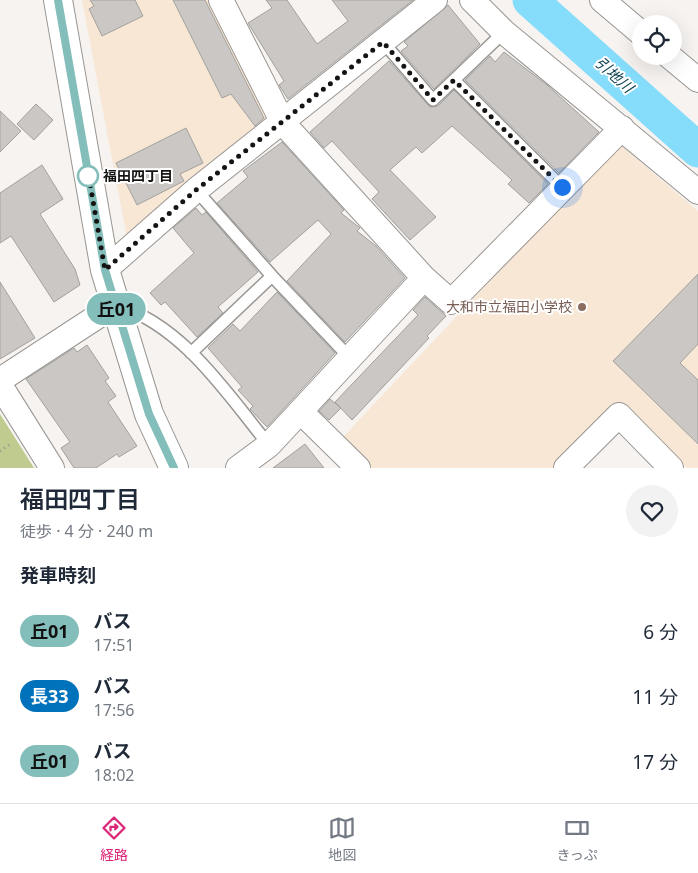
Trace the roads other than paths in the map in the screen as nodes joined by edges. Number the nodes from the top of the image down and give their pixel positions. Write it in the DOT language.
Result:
graph roads {
  1 [pos="58,0"];
  2 [pos="221,0"];
  3 [pos="435,0"];
  4 [pos="472,0"];
  5 [pos="602,0"];
  6 [pos="632,25"];
  7 [pos="504,32"];
  8 [pos="383,42"];
  9 [pos="680,65"];
  10 [pos="454,80"];
  11 [pos="698,80"];
  12 [pos="283,123"];
  13 [pos="622,128"];
  14 [pos="562,187"];
  15 [pos="196,190"];
  16 [pos="698,192"];
  17 [pos="105,270"];
  18 [pos="272,276"];
  19 [pos="424,278"];
  20 [pos="115,305"];
  21 [pos="191,353"];
  22 [pos="349,357"];
  23 [pos="0,380"];
  24 [pos="0,385"];
  25 [pos="301,412"];
  26 [pos="269,446"];
  27 [pos="52,468"];
  28 [pos="174,468"];
  29 [pos="238,468"];
  30 [pos="358,468"];
  31 [pos="566,468"];
  32 [pos="671,468"];
  1 -- 17 [label="street"];
  2 -- 12 [label="street"];
  3 -- 8 [label="street"];
  4 -- 7 [label="street"];
  5 -- 6 [label="street"];
  7 -- 10 [label="lane"];
  7 -- 13 [label="street"];
  8 -- 10 [label="lane"];
  8 -- 12 [label="street"];
  9 -- 11 [label="street"];
  10 -- 14 [label="lane"];
  12 -- 15 [label="street"];
  12 -- 19 [label="street"];
  13 -- 14 [label="street"];
  13 -- 16 [label="street"];
  14 -- 19 [label="street"];
  15 -- 17 [label="street"];
  15 -- 18 [label="lane"];
  17 -- 20 [label="street"];
  18 -- 21 [label="lane"];
  18 -- 22 [label="lane"];
  19 -- 22 [label="street"];
  20 -- 21 [label="lane"];
  20 -- 23 [label="street"];
  20 -- 28 [label="street"];
  21 -- 26 [label="lane"];
  22 -- 25 [label="street"];
  24 -- 27 [label="street"];
  25 -- 26 [label="street"];
  25 -- 30 [label="street"];
  26 -- 29 [label="street"];
  31 -- 32 [label="street"];
}
